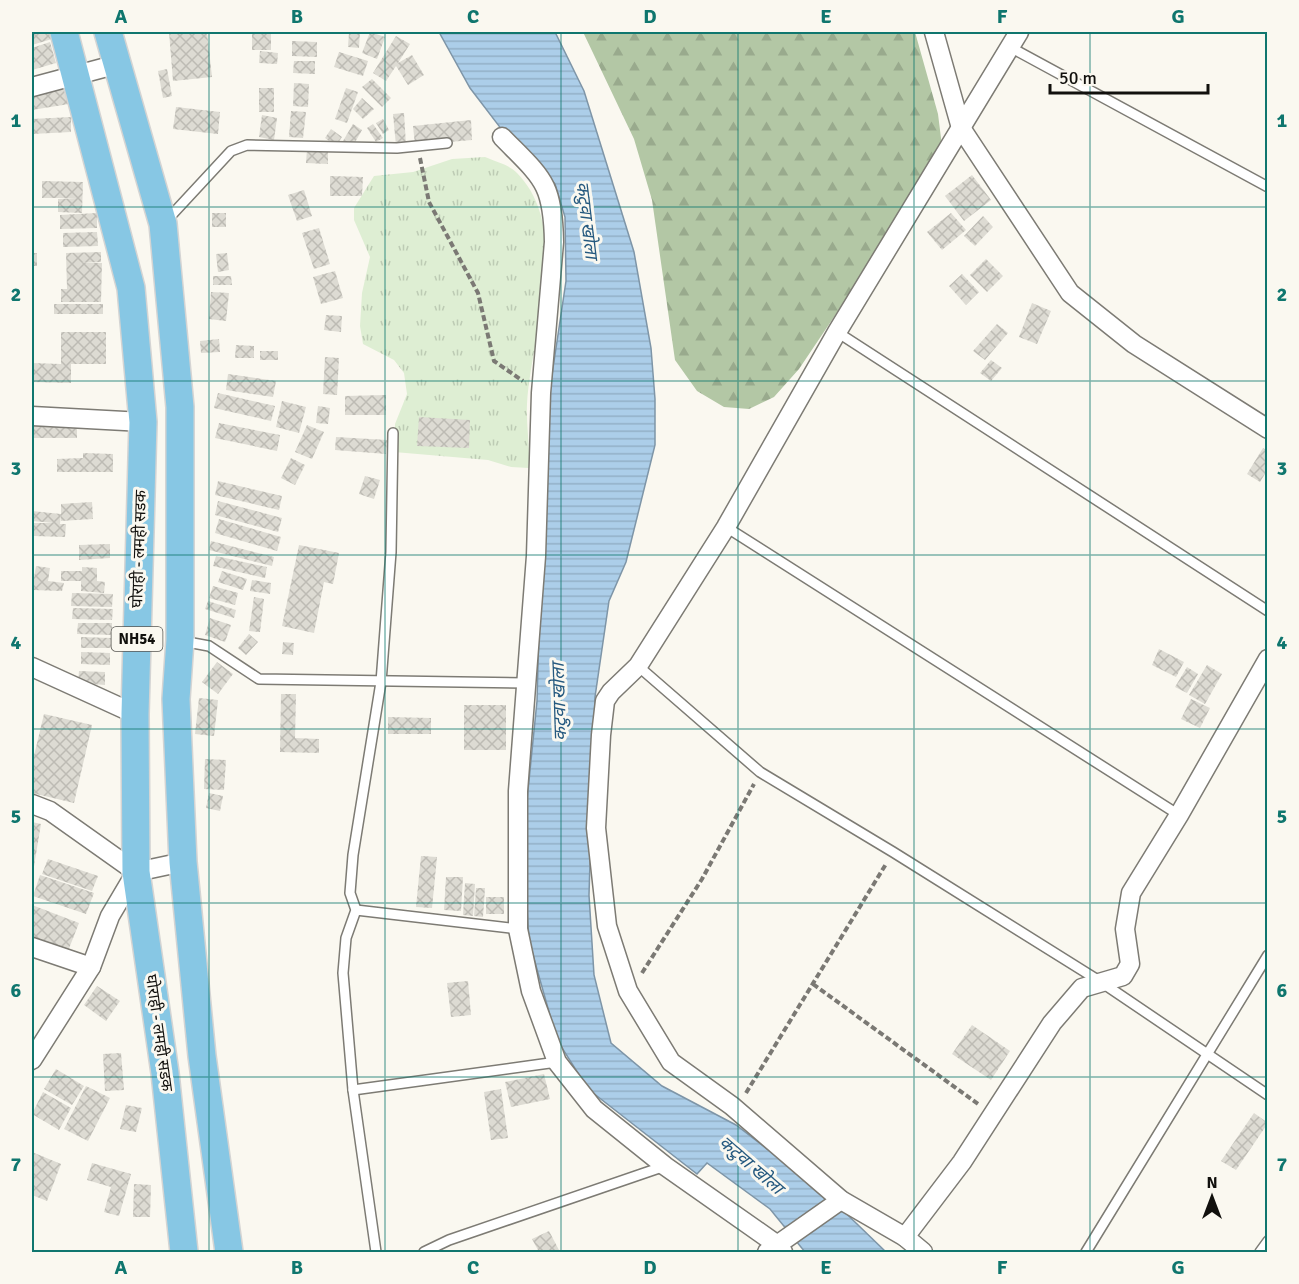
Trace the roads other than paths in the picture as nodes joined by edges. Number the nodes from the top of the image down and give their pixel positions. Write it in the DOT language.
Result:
graph roads {
  1 [pos="64,32"];
  2 [pos="108,32"];
  3 [pos="934,32"];
  4 [pos="1014,39"];
  5 [pos="118,64"];
  6 [pos="78,75"];
  7 [pos="32,87"];
  8 [pos="961,128"];
  9 [pos="502,137"];
  10 [pos="447,143"];
  11 [pos="1268,187"];
  12 [pos="164,224"];
  13 [pos="837,332"];
  14 [pos="32,416"];
  15 [pos="143,422"];
  16 [pos="1268,429"];
  17 [pos="393,433"];
  18 [pos="726,528"];
  19 [pos="1268,611"];
  20 [pos="180,640"];
  21 [pos="1268,659"];
  22 [pos="638,666"];
  23 [pos="32,667"];
  24 [pos="381,682"];
  25 [pos="526,683"];
  26 [pos="135,714"];
  27 [pos="32,804"];
  28 [pos="1179,815"];
  29 [pos="183,862"];
  30 [pos="136,872"];
  31 [pos="356,910"];
  32 [pos="518,929"];
  33 [pos="32,947"];
  34 [pos="1268,955"];
  35 [pos="91,967"];
  36 [pos="1101,982"];
  37 [pos="1206,1054"];
  38 [pos="32,1060"];
  39 [pos="557,1062"];
  40 [pos="354,1090"];
  41 [pos="1268,1095"];
  42 [pos="665,1166"];
  43 [pos="840,1200"];
  44 [pos="905,1237"];
  45 [pos="1268,1241"];
  46 [pos="776,1250"];
  47 [pos="184,1252"];
  48 [pos="229,1252"];
  49 [pos="376,1252"];
  50 [pos="424,1252"];
  51 [pos="923,1252"];
  52 [pos="1086,1252"];
  53 [pos="1260,1252"];
  1 -- 6 [label="main road, घोराही - लमही सडक / NH54"];
  2 -- 5 [label="main road, NH54"];
  3 -- 8 [label="street"];
  4 -- 8 [label="street"];
  4 -- 11 [label="lane"];
  5 -- 6 [label="street"];
  5 -- 12 [label="main road, NH54"];
  6 -- 7 [label="street"];
  6 -- 15 [label="main road, घोराही - लमही सडक / NH54"];
  8 -- 13 [label="street"];
  8 -- 16 [label="street"];
  9 -- 25 [label="street"];
  10 -- 12 [label="lane"];
  12 -- 20 [label="main road, NH54"];
  13 -- 18 [label="street"];
  13 -- 19 [label="lane"];
  14 -- 15 [label="street"];
  15 -- 26 [label="main road, घोराही - लमही सडक / NH54"];
  17 -- 24 [label="lane"];
  18 -- 22 [label="street"];
  18 -- 28 [label="lane"];
  20 -- 24 [label="lane"];
  20 -- 29 [label="main road, NH54"];
  21 -- 28 [label="street"];
  22 -- 36 [label="lane"];
  22 -- 43 [label="street"];
  23 -- 26 [label="street"];
  24 -- 25 [label="lane"];
  24 -- 31 [label="lane"];
  25 -- 32 [label="street"];
  26 -- 30 [label="main road, घोराही - लमही सडक / NH54"];
  27 -- 30 [label="street"];
  28 -- 36 [label="street"];
  29 -- 30 [label="street"];
  29 -- 48 [label="main road, NH54"];
  30 -- 35 [label="street"];
  30 -- 47 [label="main road, घोराही - लमही सडक / NH54"];
  31 -- 32 [label="lane"];
  31 -- 40 [label="lane"];
  32 -- 39 [label="street"];
  33 -- 35 [label="street"];
  34 -- 37 [label="lane"];
  35 -- 38 [label="street"];
  36 -- 37 [label="lane"];
  36 -- 44 [label="street"];
  37 -- 41 [label="lane"];
  37 -- 52 [label="lane"];
  39 -- 40 [label="lane"];
  39 -- 42 [label="street"];
  40 -- 49 [label="lane"];
  42 -- 46 [label="street"];
  42 -- 50 [label="lane"];
  43 -- 44 [label="street"];
  43 -- 46 [label="street"];
  44 -- 51 [label="street"];
  45 -- 53 [label="lane"];
}
